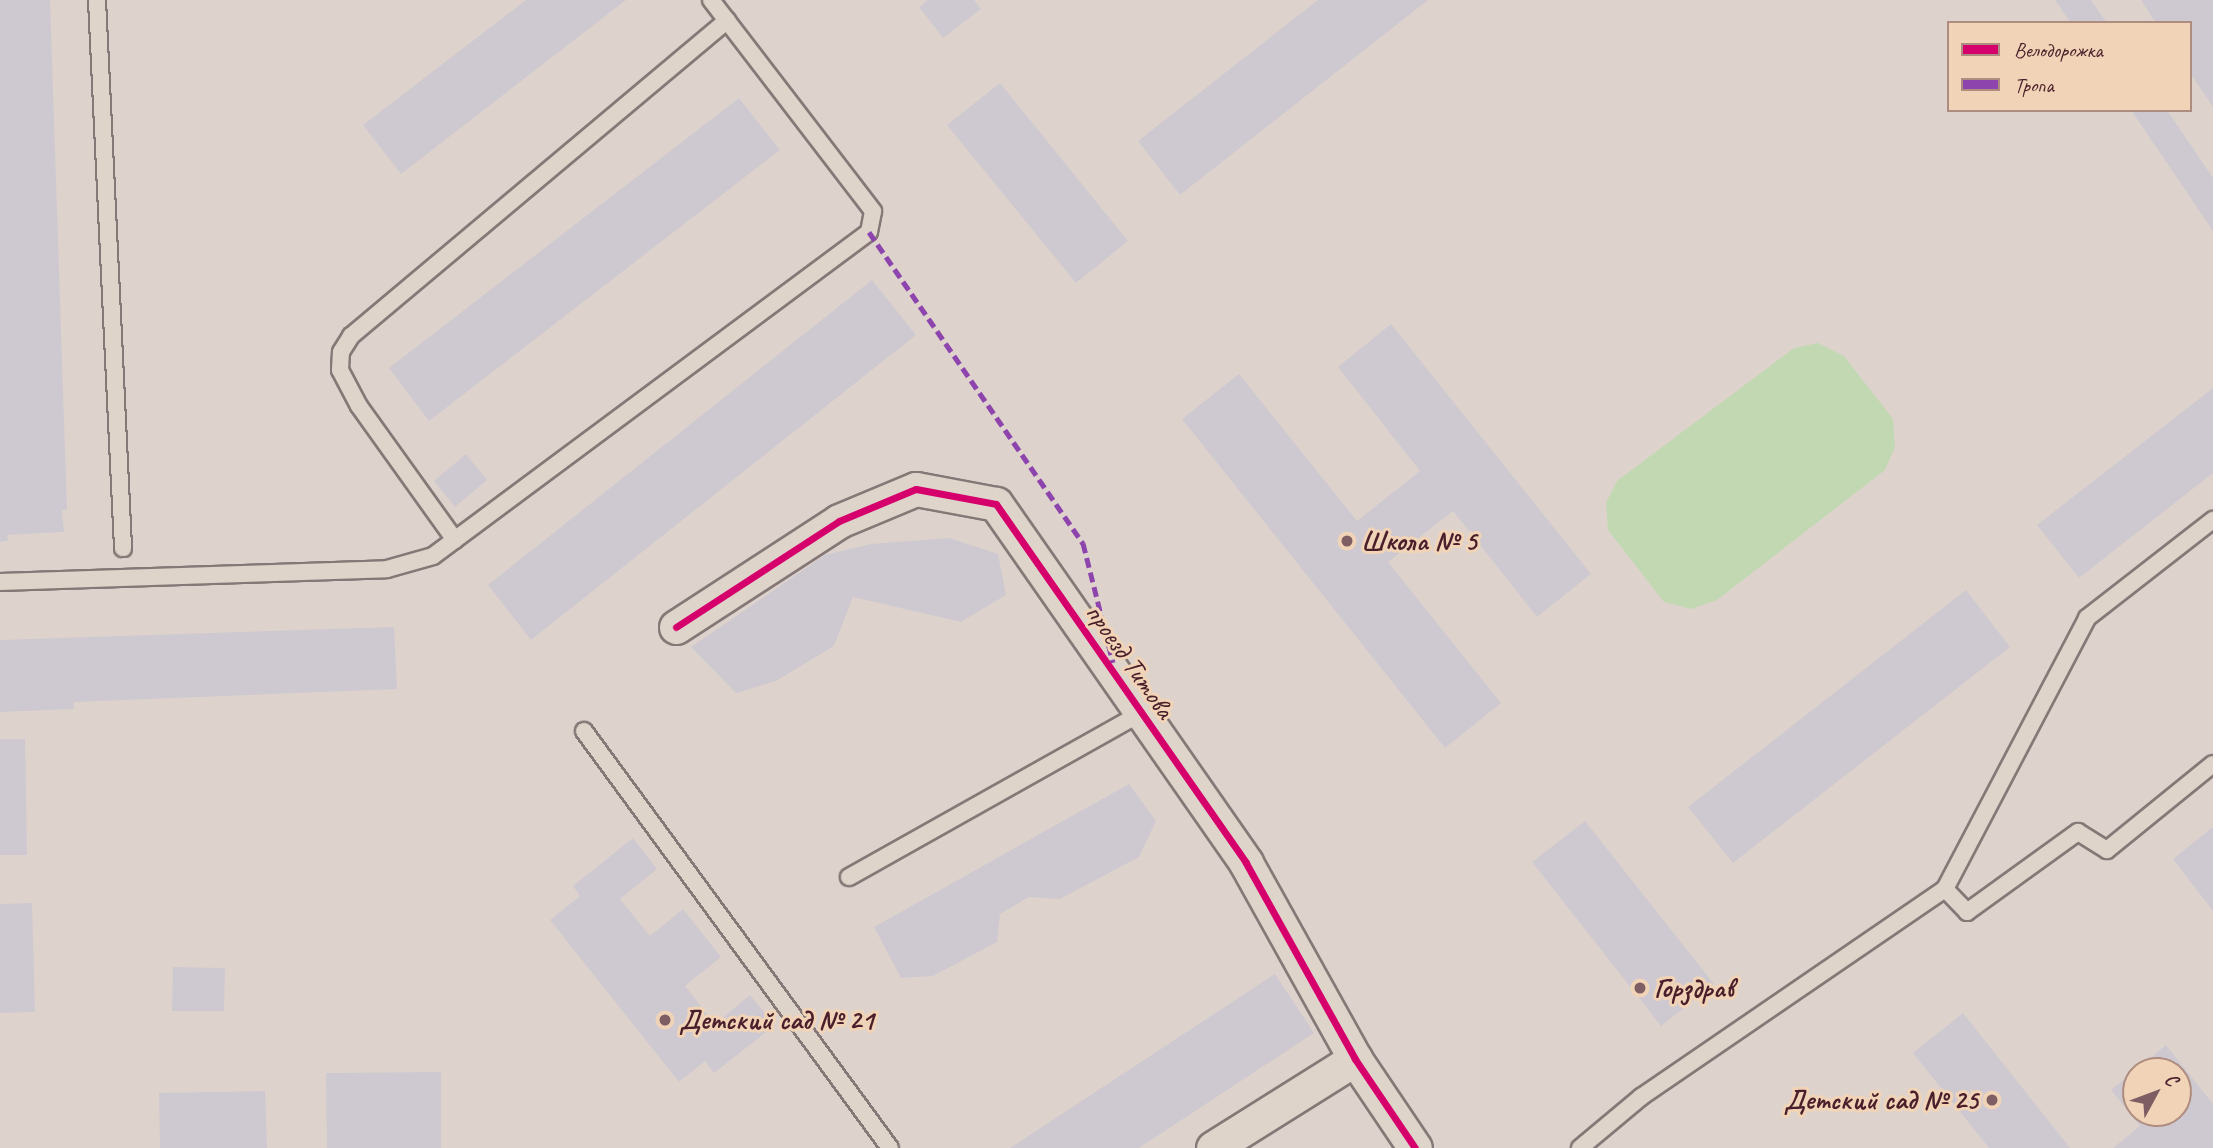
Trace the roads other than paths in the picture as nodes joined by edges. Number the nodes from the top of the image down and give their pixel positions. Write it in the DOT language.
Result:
graph roads {
  1 [pos="97,0"];
  2 [pos="711,0"];
  3 [pos="727,20"];
  4 [pos="2213,520"];
  5 [pos="455,540"];
  6 [pos="122,548"];
  7 [pos="0,582"];
  8 [pos="676,627"];
  9 [pos="1141,713"];
  10 [pos="584,731"];
  11 [pos="2213,764"];
  12 [pos="849,877"];
  13 [pos="1945,889"];
  14 [pos="1355,1059"];
  15 [pos="890,1148"];
  16 [pos="1213,1148"];
  17 [pos="1415,1148"];
  18 [pos="1580,1148"];
  1 -- 6 [label="lane"];
  2 -- 3 [label="lane"];
  3 -- 5 [label="lane"];
  3 -- 5 [label="lane"];
  4 -- 13 [label="lane"];
  5 -- 7 [label="lane"];
  8 -- 9 [label="street, проезд Титова"];
  9 -- 12 [label="lane"];
  9 -- 14 [label="street, проезд Титова"];
  10 -- 15 [label="lane"];
  11 -- 13 [label="lane"];
  13 -- 18 [label="lane"];
  14 -- 16 [label="street"];
  14 -- 17 [label="street, проезд Титова"];
}
